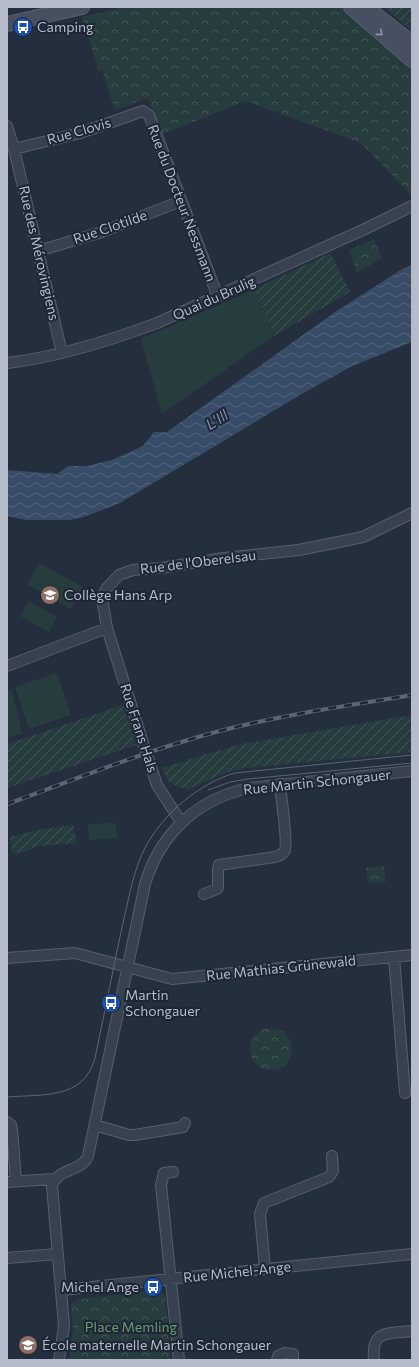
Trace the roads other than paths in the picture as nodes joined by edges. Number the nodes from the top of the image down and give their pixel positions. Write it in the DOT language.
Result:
graph roads {
  1 [pos="82,7"];
  2 [pos="351,7"];
  3 [pos="366,7"];
  4 [pos="7,24"];
  5 [pos="412,43"];
  6 [pos="412,60"];
  7 [pos="143,111"];
  8 [pos="8,129"];
  9 [pos="14,149"];
  10 [pos="181,201"];
  11 [pos="412,206"];
  12 [pos="38,250"];
  13 [pos="218,297"];
  14 [pos="62,353"];
  15 [pos="7,363"];
  16 [pos="412,513"];
  17 [pos="107,628"];
  18 [pos="7,666"];
  19 [pos="412,771"];
  20 [pos="280,784"];
  21 [pos="181,822"];
  22 [pos="204,894"];
  23 [pos="412,955"];
  24 [pos="394,957"];
  25 [pos="7,958"];
  26 [pos="127,968"];
  27 [pos="405,1093"];
  28 [pos="8,1122"];
  29 [pos="186,1123"];
  30 [pos="94,1125"];
  31 [pos="332,1156"];
  32 [pos="173,1172"];
  33 [pos="55,1179"];
  34 [pos="12,1181"];
  35 [pos="58,1254"];
  36 [pos="412,1254"];
  37 [pos="7,1258"];
  38 [pos="265,1269"];
  39 [pos="171,1279"];
  40 [pos="62,1290"];
  41 [pos="412,1331"];
  42 [pos="59,1360"];
  43 [pos="179,1360"];
  44 [pos="277,1360"];
  45 [pos="293,1360"];
  46 [pos="374,1360"];
  1 -- 4 [label="main road"];
  2 -- 6 [label="main road, one-way"];
  3 -- 5 [label="main road"];
  7 -- 9 [label="street, Rue Clovis"];
  7 -- 10 [label="street, Rue du Docteur Nessmann"];
  8 -- 9 [label="street, Rue des Mérovingiens"];
  9 -- 12 [label="street, Rue des Mérovingiens"];
  10 -- 12 [label="street, Rue Clotilde"];
  10 -- 13 [label="street, Rue du Docteur Nessmann"];
  11 -- 13 [label="street, Quai du Brulig"];
  12 -- 14 [label="street, Rue des Mérovingiens"];
  13 -- 14 [label="street, Quai du Brulig"];
  14 -- 15 [label="street, Quai du Brulig"];
  16 -- 17 [label="street, Rue de l'Oberelsau"];
  17 -- 18 [label="street"];
  17 -- 21 [label="street, Rue Frans Hals"];
  19 -- 20 [label="street, Rue Martin Schongauer"];
  20 -- 21 [label="street, Rue Martin Schongauer"];
  20 -- 22 [label="street"];
  21 -- 26 [label="street, Rue Martin Schongauer"];
  23 -- 24 [label="street, Rue Mathias Grünewald"];
  24 -- 26 [label="street, Rue Mathias Grünewald"];
  24 -- 27 [label="street"];
  25 -- 26 [label="street, Rue Mathias Grünewald"];
  26 -- 30 [label="street, Rue Martin Schongauer"];
  28 -- 34 [label="street"];
  29 -- 30 [label="street"];
  30 -- 33 [label="street, Rue Martin Schongauer"];
  31 -- 38 [label="street"];
  32 -- 39 [label="street"];
  33 -- 34 [label="street"];
  33 -- 35 [label="street"];
  35 -- 37 [label="street"];
  35 -- 40 [label="street"];
  36 -- 38 [label="street, Rue Michel-Ange"];
  38 -- 39 [label="street, Rue Michel-Ange"];
  39 -- 40 [label="street, Rue Michel-Ange"];
  39 -- 43 [label="street"];
  40 -- 42 [label="street"];
  41 -- 46 [label="street"];
  44 -- 45 [label="street"];
}
